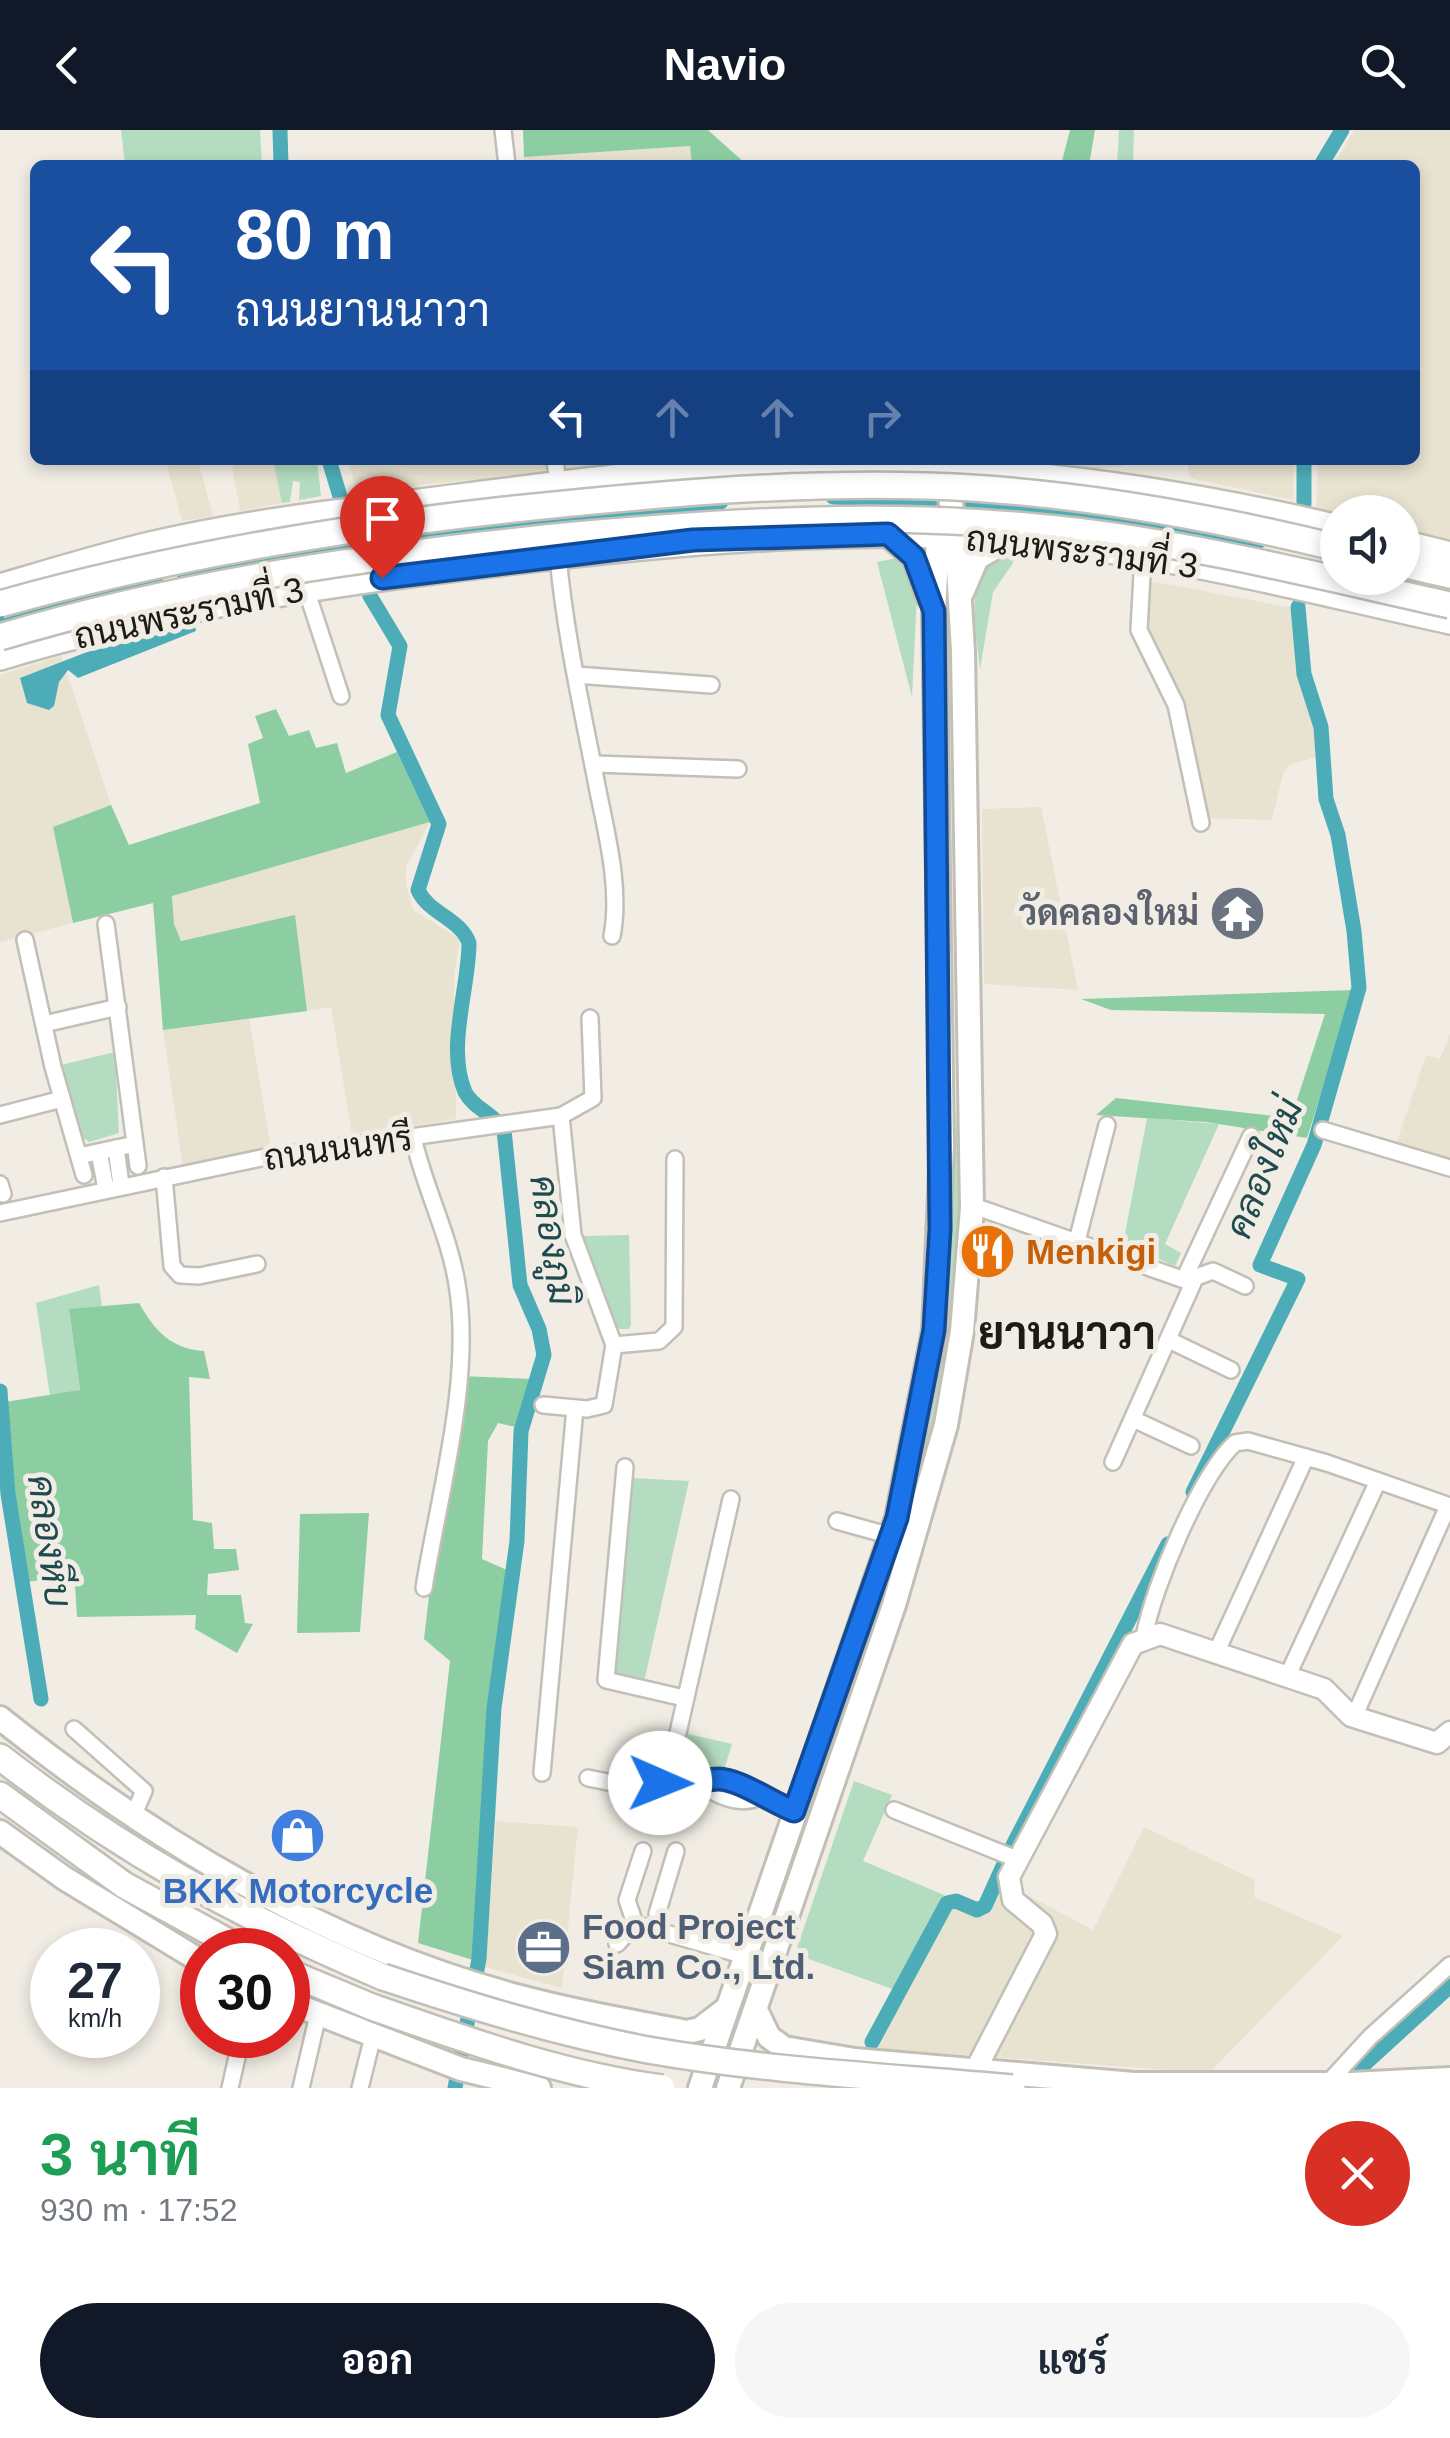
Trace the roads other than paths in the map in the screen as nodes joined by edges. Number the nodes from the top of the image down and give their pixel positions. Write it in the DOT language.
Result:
graph roads {
  1 [pos="502,130"];
  2 [pos="507,160"];
  3 [pos="692,471"];
  4 [pos="556,472"];
  5 [pos="946,483"];
  6 [pos="1088,484"];
  7 [pos="1320,524"];
  8 [pos="946,526"];
  9 [pos="888,534"];
  10 [pos="1010,539"];
  11 [pos="693,540"];
  12 [pos="1320,544"];
  13 [pos="1081,546"];
  14 [pos="1420,548"];
  15 [pos="1450,555"];
  16 [pos="558,556"];
  17 [pos="1143,556"];
  18 [pos="1420,568"];
  19 [pos="1450,575"];
  20 [pos="0,587"];
  21 [pos="306,589"];
  22 [pos="960,599"];
  23 [pos="0,604"];
  24 [pos="1450,605"];
  25 [pos="934,611"];
  26 [pos="1450,621"];
  27 [pos="0,637"];
  28 [pos="0,656"];
  29 [pos="576,674"];
  30 [pos="710,685"];
  31 [pos="341,696"];
  32 [pos="594,764"];
  33 [pos="738,769"];
  34 [pos="1201,823"];
  35 [pos="106,924"];
  36 [pos="612,936"];
  37 [pos="25,940"];
  38 [pos="968,965"];
  39 [pos="118,1007"];
  40 [pos="590,1018"];
  41 [pos="44,1024"];
  42 [pos="940,1065"];
  43 [pos="62,1099"];
  44 [pos="0,1115"];
  45 [pos="561,1116"];
  46 [pos="1107,1125"];
  47 [pos="1323,1130"];
  48 [pos="1251,1136"];
  49 [pos="413,1138"];
  50 [pos="135,1144"];
  51 [pos="116,1148"];
  52 [pos="100,1152"];
  53 [pos="79,1156"];
  54 [pos="675,1160"];
  55 [pos="138,1166"];
  56 [pos="1450,1168"];
  57 [pos="84,1175"];
  58 [pos="164,1177"];
  59 [pos="114,1187"];
  60 [pos="972,1206"];
  61 [pos="0,1213"];
  62 [pos="1077,1241"];
  63 [pos="257,1264"];
  64 [pos="1188,1278"];
  65 [pos="1245,1286"];
  66 [pos="1169,1340"];
  67 [pos="614,1345"];
  68 [pos="1232,1370"];
  69 [pos="543,1405"];
  70 [pos="575,1408"];
  71 [pos="1133,1418"];
  72 [pos="1191,1446"];
  73 [pos="1306,1457"];
  74 [pos="1113,1462"];
  75 [pos="625,1467"];
  76 [pos="1378,1481"];
  77 [pos="731,1499"];
  78 [pos="1449,1506"];
  79 [pos="837,1521"];
  80 [pos="891,1536"];
  81 [pos="424,1588"];
  82 [pos="1144,1637"];
  83 [pos="1216,1653"];
  84 [pos="1288,1677"];
  85 [pos="684,1698"];
  86 [pos="1354,1717"];
  87 [pos="0,1718"];
  88 [pos="74,1729"];
  89 [pos="1450,1732"];
  90 [pos="0,1757"];
  91 [pos="670,1768"];
  92 [pos="542,1773"];
  93 [pos="588,1778"];
  94 [pos="694,1784"];
  95 [pos="661,1787"];
  96 [pos="0,1795"];
  97 [pos="894,1810"];
  98 [pos="794,1811"];
  99 [pos="132,1816"];
  100 [pos="4,1843"];
  101 [pos="643,1851"];
  102 [pos="676,1851"];
  103 [pos="1019,1860"];
  104 [pos="633,1877"];
  105 [pos="666,1884"];
  106 [pos="657,1914"];
  107 [pos="634,1924"];
  108 [pos="203,1928"];
  109 [pos="617,1944"];
  110 [pos="180,1949"];
  111 [pos="744,1956"];
  112 [pos="1450,1965"];
  113 [pos="310,1981"];
  114 [pos="726,2009"];
  115 [pos="756,2010"];
  116 [pos="310,2012"];
  117 [pos="318,2015"];
  118 [pos="624,2020"];
  119 [pos="373,2036"];
  120 [pos="237,2058"];
  121 [pos="855,2060"];
  122 [pos="976,2069"];
  123 [pos="1450,2079"];
  124 [pos="1327,2084"];
  125 [pos="230,2088"];
  126 [pos="300,2088"];
  127 [pos="360,2088"];
  128 [pos="539,2088"];
  129 [pos="622,2088"];
  130 [pos="662,2088"];
  131 [pos="700,2088"];
  132 [pos="728,2088"];
  133 [pos="828,2088"];
  134 [pos="1012,2088"];
  1 -- 2 [label="street"];
  3 -- 4 [label="main road, ถนนพระรามที่ 3"];
  3 -- 5 [label="main road, ถนนพระรามที่ 3"];
  3 -- 11 [label="main road"];
  4 -- 20 [label="main road, ถนนพระรามที่ 3"];
  5 -- 6 [label="main road, ถนนพระรามที่ 3"];
  5 -- 8 [label="main road"];
  6 -- 7 [label="main road, ถนนพระรามที่ 3"];
  6 -- 13 [label="main road"];
  8 -- 9 [label="main road, ถนนพระรามที่ 3"];
  8 -- 10 [label="main road, ถนนพระรามที่ 3"];
  8 -- 22 [label="main road"];
  8 -- 25 [label="main road"];
  9 -- 11 [label="main road, ถนนพระรามที่ 3"];
  9 -- 25 [label="main road"];
  10 -- 13 [label="main road, ถนนพระรามที่ 3"];
  10 -- 22 [label="main road"];
  11 -- 16 [label="main road, ถนนพระรามที่ 3"];
  12 -- 23 [label="main road, ถนนพระรามที่ 3, bridge"];
  13 -- 17 [label="main road, ถนนพระรามที่ 3"];
  14 -- 15 [label="main road"];
  16 -- 21 [label="main road, ถนนพระรามที่ 3"];
  16 -- 29 [label="street"];
  17 -- 26 [label="main road, ถนนพระรามที่ 3"];
  17 -- 34 [label="street"];
  18 -- 19 [label="main road"];
  21 -- 28 [label="main road, ถนนพระรามที่ 3"];
  21 -- 31 [label="street"];
  22 -- 38 [label="main road"];
  24 -- 27 [label="main road, ถนนพระรามที่ 3, bridge"];
  25 -- 42 [label="main road"];
  29 -- 30 [label="street"];
  29 -- 32 [label="street"];
  32 -- 33 [label="street"];
  32 -- 36 [label="street"];
  35 -- 39 [label="street"];
  37 -- 41 [label="street"];
  38 -- 42 [label="main road"];
  38 -- 60 [label="main road"];
  39 -- 41 [label="street"];
  39 -- 50 [label="street"];
  40 -- 45 [label="street"];
  41 -- 43 [label="street"];
  42 -- 80 [label="main road"];
  43 -- 44 [label="street"];
  43 -- 53 [label="street"];
  45 -- 49 [label="street, ถนนนนทรี"];
  45 -- 67 [label="street"];
  46 -- 62 [label="street"];
  47 -- 56 [label="street"];
  48 -- 64 [label="street"];
  49 -- 58 [label="street, ถนนนนทรี"];
  49 -- 81 [label="street"];
  50 -- 51 [label="street"];
  50 -- 55 [label="street"];
  51 -- 52 [label="street"];
  51 -- 59 [label="street"];
  52 -- 53 [label="street"];
  52 -- 59 [label="street"];
  53 -- 57 [label="street"];
  54 -- 67 [label="street"];
  58 -- 59 [label="street, ถนนนนทรี"];
  58 -- 63 [label="street"];
  59 -- 61 [label="street, ถนนนนทรี"];
  60 -- 62 [label="street"];
  60 -- 115 [label="main road"];
  62 -- 64 [label="street"];
  64 -- 65 [label="street"];
  64 -- 66 [label="street"];
  66 -- 68 [label="street"];
  66 -- 71 [label="street"];
  67 -- 70 [label="street"];
  69 -- 70 [label="street"];
  70 -- 92 [label="street"];
  71 -- 72 [label="street"];
  71 -- 74 [label="street"];
  73 -- 76 [label="street"];
  73 -- 82 [label="street"];
  73 -- 83 [label="street"];
  75 -- 85 [label="street"];
  76 -- 78 [label="street"];
  76 -- 84 [label="street"];
  77 -- 85 [label="street"];
  78 -- 86 [label="street"];
  79 -- 80 [label="street"];
  80 -- 98 [label="main road"];
  82 -- 83 [label="street"];
  82 -- 103 [label="street"];
  83 -- 84 [label="street"];
  84 -- 86 [label="street"];
  85 -- 91 [label="street"];
  86 -- 89 [label="street"];
  87 -- 99 [label="main road"];
  88 -- 99 [label="street"];
  90 -- 134 [label="main road, bridge"];
  91 -- 94 [label="street"];
  91 -- 95 [label="street"];
  93 -- 95 [label="street"];
  94 -- 95 [label="street"];
  94 -- 98 [label="street"];
  96 -- 108 [label="main road"];
  97 -- 103 [label="street"];
  98 -- 111 [label="main road"];
  99 -- 118 [label="main road"];
  100 -- 110 [label="main road"];
  101 -- 104 [label="street"];
  102 -- 105 [label="street"];
  103 -- 122 [label="street"];
  104 -- 105 [label="street"];
  104 -- 107 [label="street"];
  105 -- 106 [label="street"];
  107 -- 109 [label="street"];
  107 -- 111 [label="street"];
  111 -- 114 [label="main road"];
  112 -- 124 [label="street"];
  113 -- 130 [label="main road, bridge"];
  114 -- 118 [label="main road"];
  114 -- 131 [label="main road"];
  115 -- 121 [label="main road"];
  115 -- 132 [label="main road"];
  116 -- 117 [label="main road"];
  117 -- 119 [label="main road"];
  117 -- 126 [label="street"];
  118 -- 129 [label="main road"];
  119 -- 127 [label="street"];
  119 -- 128 [label="main road"];
  120 -- 125 [label="street"];
  121 -- 122 [label="main road"];
  121 -- 133 [label="main road"];
  122 -- 124 [label="main road"];
  123 -- 124 [label="main road"];
}
